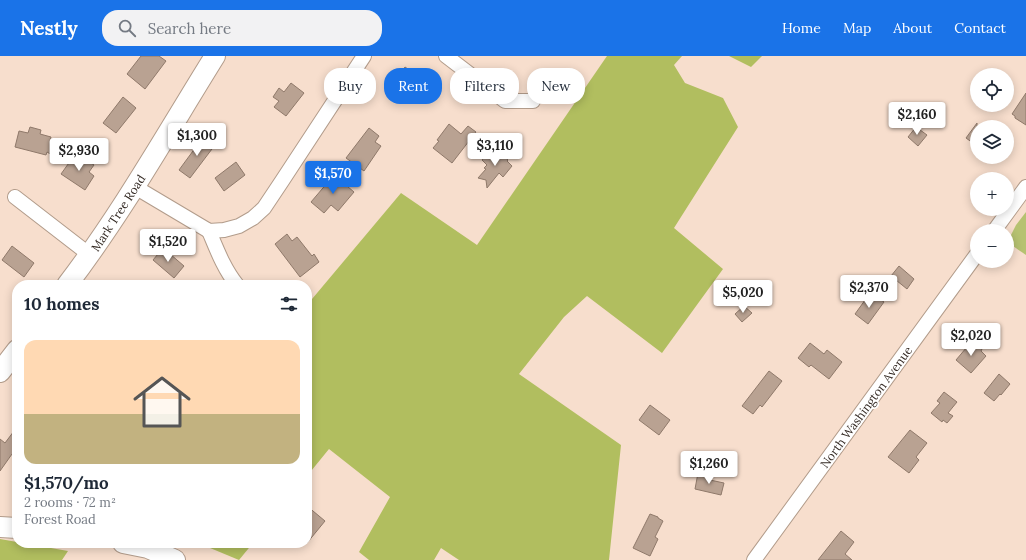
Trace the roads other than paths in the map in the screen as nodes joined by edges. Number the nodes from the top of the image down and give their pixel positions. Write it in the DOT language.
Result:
graph roads {
  1 [pos="215,56"];
  2 [pos="364,56"];
  3 [pos="446,56"];
  4 [pos="527,102"];
  5 [pos="135,187"];
  6 [pos="1026,187"];
  7 [pos="15,197"];
  8 [pos="999,224"];
  9 [pos="209,231"];
  10 [pos="90,255"];
  11 [pos="970,264"];
  12 [pos="71,280"];
  13 [pos="233,280"];
  14 [pos="12,356"];
  15 [pos="0,372"];
  16 [pos="0,527"];
  17 [pos="12,528"];
  18 [pos="148,548"];
  19 [pos="175,560"];
  20 [pos="754,560"];
  1 -- 5 [label="street, Mark Tree Road"];
  2 -- 9 [label="street"];
  3 -- 4 [label="street"];
  5 -- 9 [label="street"];
  5 -- 10 [label="street, Mark Tree Road"];
  6 -- 8 [label="street"];
  7 -- 10 [label="street"];
  9 -- 13 [label="street"];
  10 -- 12 [label="street, Mark Tree Road"];
  11 -- 20 [label="street, North Washington Avenue"];
  14 -- 15 [label="street"];
  16 -- 17 [label="street"];
  18 -- 19 [label="street"];
}
